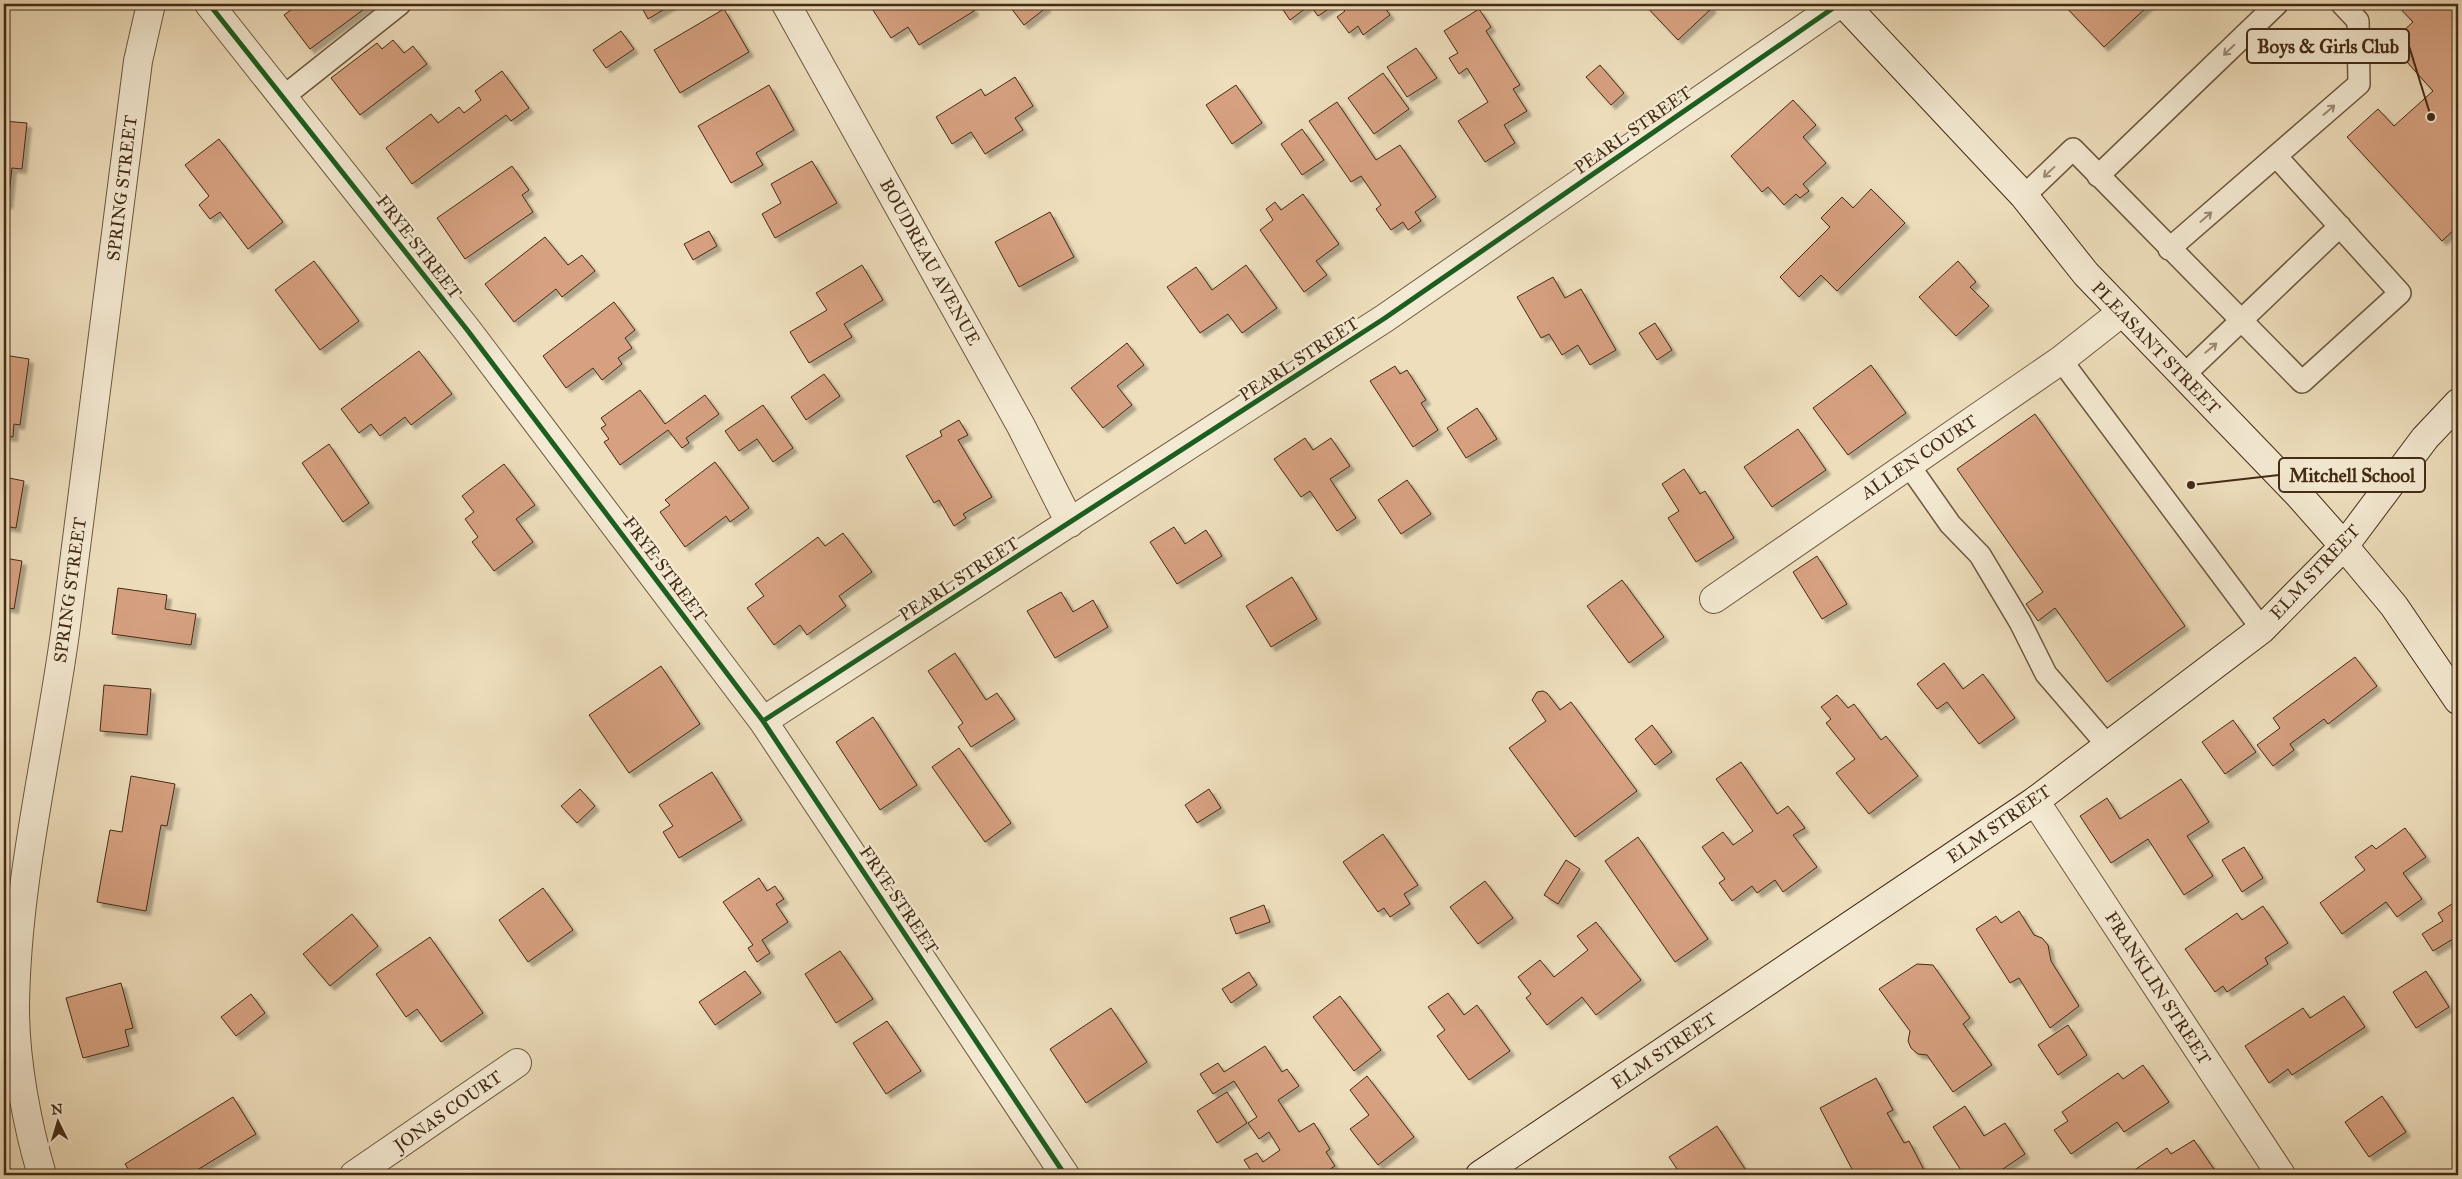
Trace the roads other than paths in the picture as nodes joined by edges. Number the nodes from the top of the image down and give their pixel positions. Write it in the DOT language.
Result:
graph roads {
  1 [pos="151,4"];
  2 [pos="209,4"];
  3 [pos="400,4"];
  4 [pos="786,4"];
  5 [pos="1839,4"];
  6 [pos="1844,4"];
  7 [pos="2277,4"];
  8 [pos="2342,4"];
  9 [pos="283,97"];
  10 [pos="2276,156"];
  11 [pos="2098,176"];
  12 [pos="2024,196"];
  13 [pos="2340,226"];
  14 [pos="2169,249"];
  15 [pos="2122,312"];
  16 [pos="2241,322"];
  17 [pos="2061,360"];
  18 [pos="2183,376"];
  19 [pos="2458,403"];
  20 [pos="1908,464"];
  21 [pos="1070,523"];
  22 [pos="2344,546"];
  23 [pos="1714,599"];
  24 [pos="2262,628"];
  25 [pos="2458,700"];
  26 [pos="763,721"];
  27 [pos="2108,746"];
  28 [pos="2035,801"];
  29 [pos="517,1063"];
  30 [pos="1482,1174"];
  31 [pos="42,1175"];
  32 [pos="354,1175"];
  33 [pos="1065,1175"];
  34 [pos="2281,1175"];
  1 -- 31 [label="street, SPRING STREET"];
  2 -- 9 [label="street, FRYE STREET"];
  3 -- 9 [label="lane"];
  4 -- 21 [label="street, BOUDREAU AVENUE"];
  5 -- 21 [label="street, PEARL STREET"];
  6 -- 12 [label="street, PLEASANT STREET"];
  7 -- 11 [label="lane, one-way"];
  10 -- 8 [label="lane, one-way"];
  9 -- 26 [label="street, FRYE STREET"];
  10 -- 13 [label="lane"];
  14 -- 10 [label="lane, one-way"];
  11 -- 12 [label="lane, one-way"];
  11 -- 14 [label="lane"];
  12 -- 15 [label="street, PLEASANT STREET"];
  13 -- 16 [label="lane"];
  13 -- 16 [label="lane"];
  14 -- 16 [label="lane"];
  15 -- 17 [label="street, ALLEN COURT"];
  15 -- 18 [label="street, PLEASANT STREET"];
  18 -- 16 [label="lane, one-way"];
  17 -- 20 [label="street, ALLEN COURT"];
  17 -- 24 [label="lane"];
  18 -- 22 [label="street, PLEASANT STREET"];
  19 -- 22 [label="street, ELM STREET"];
  20 -- 23 [label="street, ALLEN COURT"];
  20 -- 27 [label="lane"];
  21 -- 26 [label="street, PEARL STREET"];
  22 -- 24 [label="street, ELM STREET"];
  22 -- 25 [label="street, PLEASANT STREET"];
  24 -- 27 [label="street, ELM STREET"];
  26 -- 33 [label="street, FRYE STREET"];
  27 -- 28 [label="street, ELM STREET"];
  28 -- 30 [label="street, ELM STREET"];
  28 -- 34 [label="street, FRANKLIN STREET"];
  29 -- 32 [label="street, JONAS COURT"];
}
